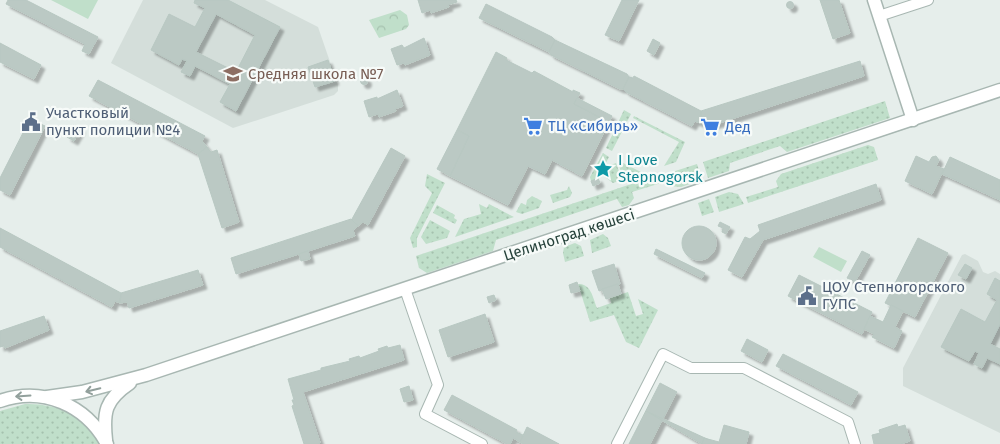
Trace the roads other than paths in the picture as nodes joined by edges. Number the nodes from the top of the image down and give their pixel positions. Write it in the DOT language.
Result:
graph roads {
  1 [pos="874,0"];
  2 [pos="928,0"];
  3 [pos="879,16"];
  4 [pos="1000,90"];
  5 [pos="913,120"];
  6 [pos="405,289"];
  7 [pos="138,378"];
  8 [pos="47,397"];
  9 [pos="0,401"];
  10 [pos="107,443"];
  11 [pos="482,444"];
  12 [pos="616,444"];
  13 [pos="855,444"];
  1 -- 3 [label="street"];
  2 -- 3 [label="street"];
  3 -- 5 [label="street"];
  4 -- 5 [label="street, Целиноград көшесі"];
  5 -- 6 [label="street, Целиноград көшесі"];
  6 -- 7 [label="street, Целиноград көшесі"];
  6 -- 11 [label="street"];
  7 -- 8 [label="street, one-way"];
  7 -- 10 [label="street"];
  8 -- 9 [label="street, one-way"];
  8 -- 10 [label="street"];
  12 -- 13 [label="street"];
}
